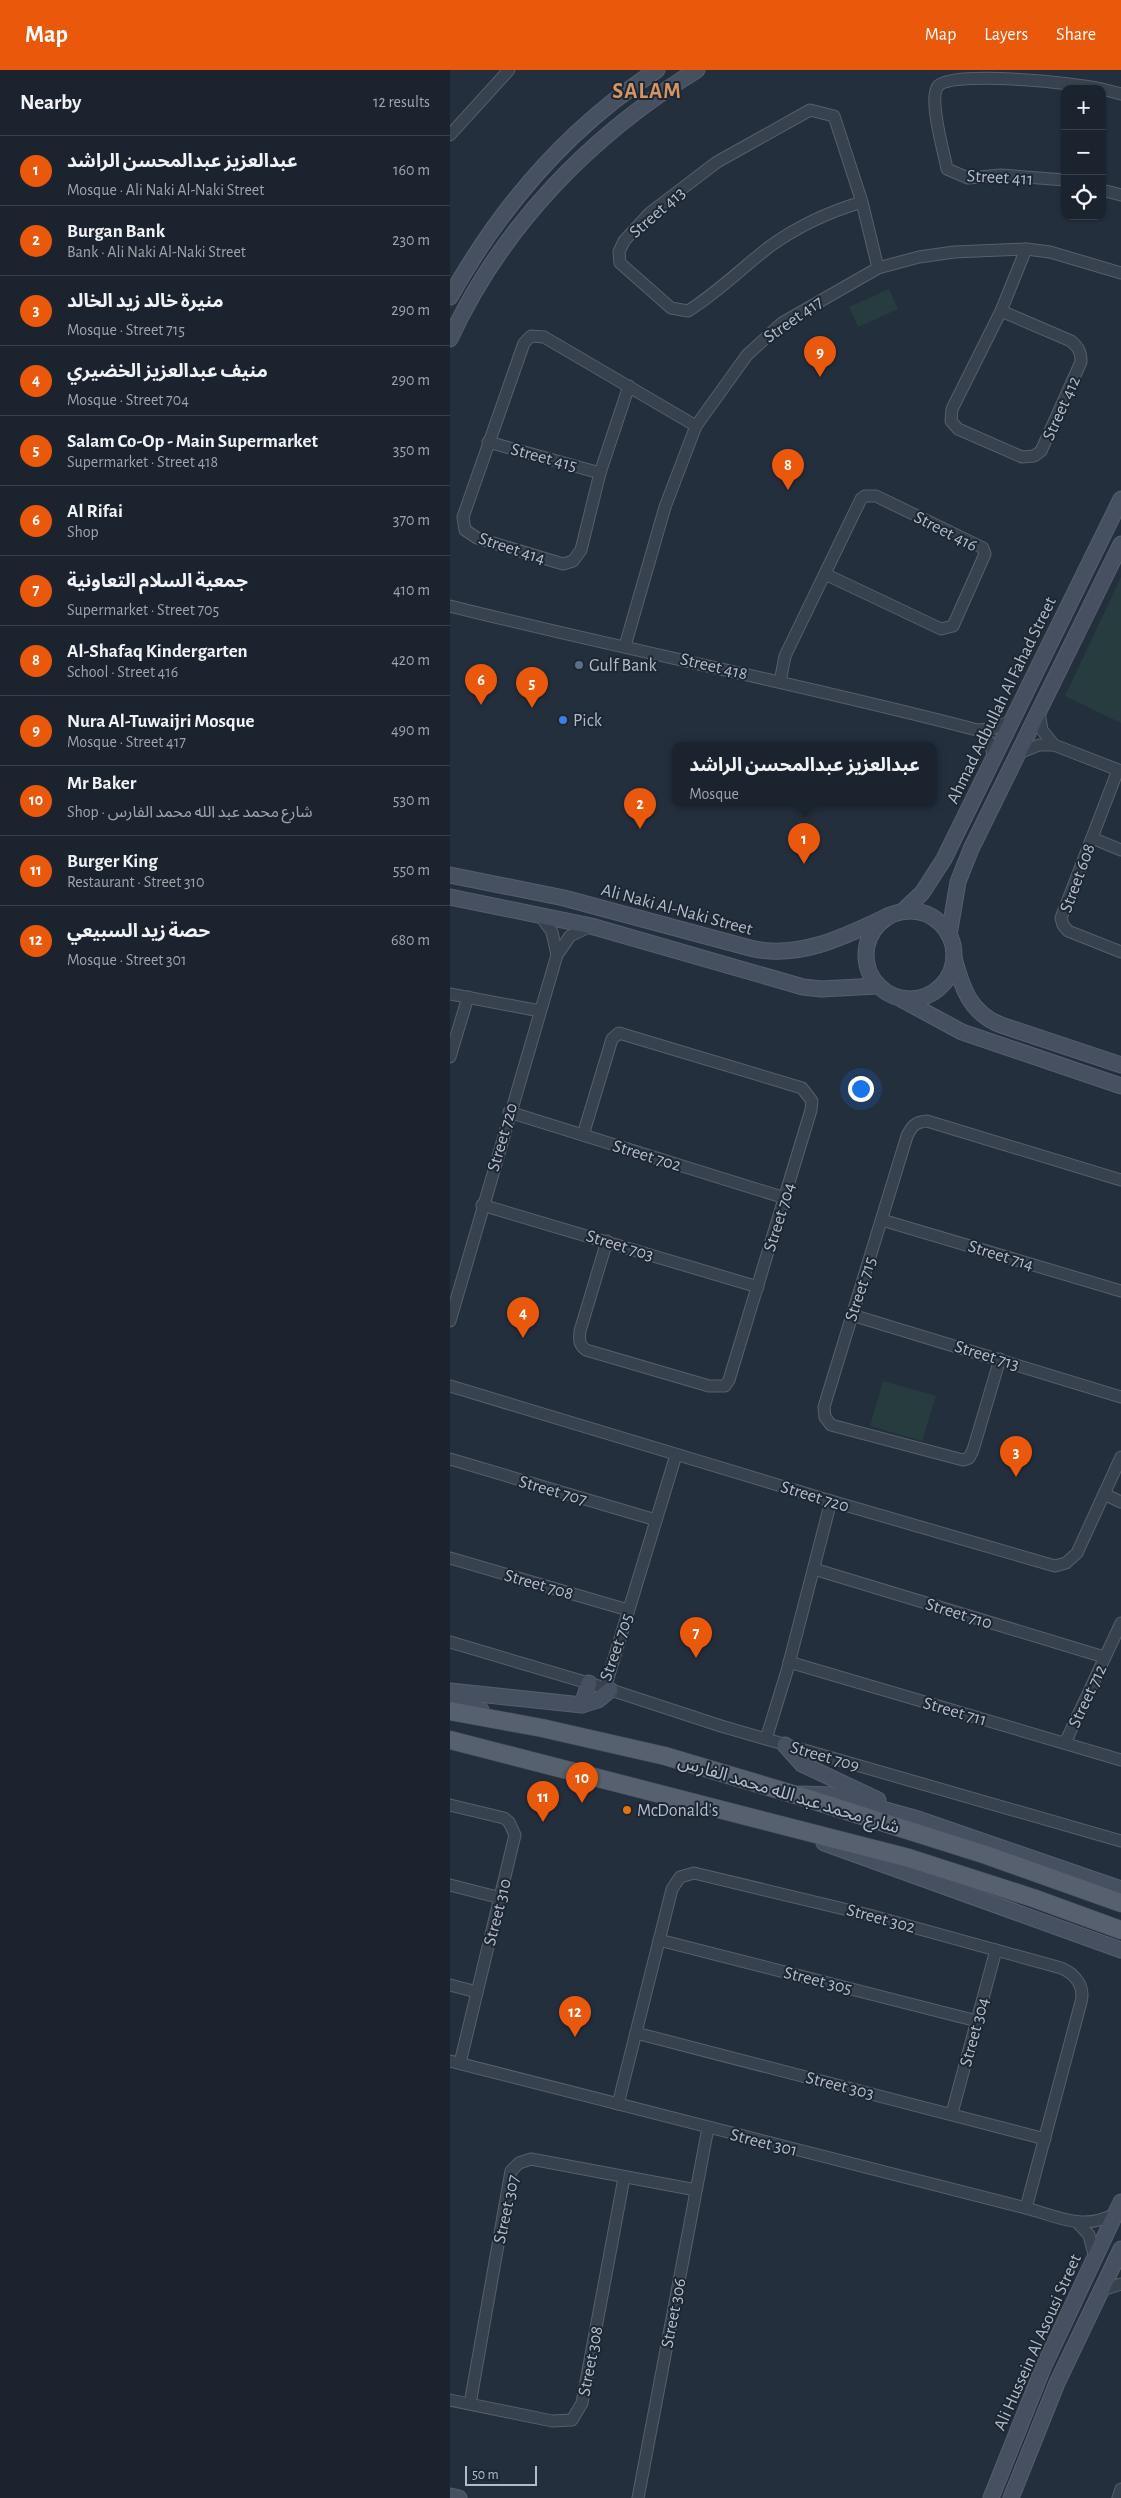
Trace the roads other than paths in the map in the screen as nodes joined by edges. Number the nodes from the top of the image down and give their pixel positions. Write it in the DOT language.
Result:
graph roads {
  1 [pos="509,70"];
  2 [pos="657,70"];
  3 [pos="697,70"];
  4 [pos="1077,85"];
  5 [pos="1106,90"];
  6 [pos="1121,94"];
  7 [pos="450,135"];
  8 [pos="1061,180"];
  9 [pos="1106,191"];
  10 [pos="1121,196"];
  11 [pos="862,202"];
  12 [pos="1026,249"];
  13 [pos="470,261"];
  14 [pos="878,268"];
  15 [pos="1121,273"];
  16 [pos="450,297"];
  17 [pos="450,306"];
  18 [pos="1001,311"];
  19 [pos="450,339"];
  20 [pos="629,386"];
  21 [pos="696,426"];
  22 [pos="488,442"];
  23 [pos="600,473"];
  24 [pos="1121,499"];
  25 [pos="1117,519"];
  26 [pos="1105,532"];
  27 [pos="1121,538"];
  28 [pos="1121,544"];
  29 [pos="825,574"];
  30 [pos="450,606"];
  31 [pos="625,646"];
  32 [pos="780,682"];
  33 [pos="1039,712"];
  34 [pos="1012,721"];
  35 [pos="977,730"];
  36 [pos="1054,745"];
  37 [pos="1019,753"];
  38 [pos="993,760"];
  39 [pos="1120,771"];
  40 [pos="1092,838"];
  41 [pos="1121,850"];
  42 [pos="450,875"];
  43 [pos="450,897"];
  44 [pos="897,913"];
  45 [pos="539,914"];
  46 [pos="591,926"];
  47 [pos="949,935"];
  48 [pos="1121,952"];
  49 [pos="557,954"];
  50 [pos="954,956"];
  51 [pos="878,986"];
  52 [pos="450,994"];
  53 [pos="468,997"];
  54 [pos="900,998"];
  55 [pos="540,1011"];
  56 [pos="450,1057"];
  57 [pos="1121,1065"];
  58 [pos="1121,1086"];
  59 [pos="509,1112"];
  60 [pos="583,1135"];
  61 [pos="1121,1180"];
  62 [pos="785,1198"];
  63 [pos="482,1206"];
  64 [pos="882,1220"];
  65 [pos="607,1241"];
  66 [pos="454,1287"];
  67 [pos="758,1287"];
  68 [pos="1120,1288"];
  69 [pos="852,1315"];
  70 [pos="450,1321"];
  71 [pos="1000,1359"];
  72 [pos="450,1386"];
  73 [pos="1121,1397"];
  74 [pos="676,1455"];
  75 [pos="1121,1457"];
  76 [pos="450,1459"];
  77 [pos="1104,1494"];
  78 [pos="831,1502"];
  79 [pos="1121,1502"];
  80 [pos="656,1520"];
  81 [pos="450,1558"];
  82 [pos="814,1568"];
  83 [pos="628,1610"];
  84 [pos="1121,1623"];
  85 [pos="450,1642"];
  86 [pos="1104,1657"];
  87 [pos="789,1662"];
  88 [pos="589,1683"];
  89 [pos="607,1689"];
  90 [pos="450,1691"];
  91 [pos="450,1701"];
  92 [pos="582,1705"];
  93 [pos="450,1712"];
  94 [pos="542,1728"];
  95 [pos="766,1738"];
  96 [pos="450,1740"];
  97 [pos="1065,1743"];
  98 [pos="785,1745"];
  99 [pos="450,1749"];
  100 [pos="491,1749"];
  101 [pos="1121,1760"];
  102 [pos="796,1795"];
  103 [pos="450,1805"];
  104 [pos="918,1818"];
  105 [pos="782,1824"];
  106 [pos="1121,1842"];
  107 [pos="450,1885"];
  108 [pos="1121,1889"];
  109 [pos="501,1898"];
  110 [pos="1121,1903"];
  111 [pos="1121,1930"];
  112 [pos="659,1940"];
  113 [pos="996,1950"];
  114 [pos="1121,1950"];
  115 [pos="450,1985"];
  116 [pos="477,1992"];
  117 [pos="977,2021"];
  118 [pos="636,2032"];
  119 [pos="455,2062"];
  120 [pos="618,2104"];
  121 [pos="952,2114"];
  122 [pos="708,2128"];
  123 [pos="1045,2138"];
  124 [pos="624,2178"];
  125 [pos="696,2190"];
  126 [pos="1026,2208"];
  127 [pos="1118,2208"];
  128 [pos="1078,2223"];
  129 [pos="1121,2252"];
  130 [pos="1095,2259"];
  131 [pos="1121,2284"];
  132 [pos="1102,2290"];
  133 [pos="450,2400"];
  134 [pos="470,2404"];
  135 [pos="1121,2490"];
  136 [pos="450,2496"];
  137 [pos="459,2498"];
  138 [pos="638,2498"];
  139 [pos="991,2498"];
  140 [pos="1011,2498"];
  141 [pos="1118,2498"];
  1 -- 7 [label="street"];
  2 -- 13 [label="street"];
  3 -- 19 [label="street"];
  4 -- 8 [label="street, Street 411"];
  5 -- 6 [label="street, Street 411"];
  9 -- 10 [label="street"];
  11 -- 11 [label="street, Street 413"];
  11 -- 14 [label="street, Street 413"];
  12 -- 14 [label="street, Street 417"];
  12 -- 15 [label="street, Street 417"];
  12 -- 18 [label="street, Street 412"];
  13 -- 16 [label="street"];
  13 -- 17 [label="street"];
  14 -- 21 [label="street, Street 417"];
  18 -- 18 [label="street, Street 412"];
  20 -- 21 [label="street, Street 414"];
  20 -- 22 [label="street, Street 414"];
  20 -- 23 [label="street, Street 414"];
  21 -- 31 [label="street, Street 417"];
  22 -- 23 [label="street, Street 415"];
  22 -- 23 [label="street, Street 414"];
  24 -- 25 [label="street, Ahmad Adbullah Al Fahad Street"];
  25 -- 26 [label="street, Ahmad Adbullah Al Fahad Street"];
  26 -- 27 [label="street"];
  26 -- 34 [label="street, Ahmad Adbullah Al Fahad Street"];
  28 -- 33 [label="street"];
  29 -- 29 [label="street, Street 416"];
  29 -- 32 [label="street, Street 416"];
  30 -- 31 [label="street, Street 418"];
  31 -- 32 [label="street, Street 418"];
  32 -- 35 [label="street, Street 418"];
  33 -- 36 [label="street"];
  33 -- 37 [label="street"];
  34 -- 35 [label="street, Street 418"];
  34 -- 38 [label="street, Ahmad Adbullah Al Fahad Street"];
  35 -- 38 [label="street"];
  36 -- 37 [label="street"];
  36 -- 39 [label="street"];
  37 -- 47 [label="street"];
  38 -- 44 [label="street, Ahmad Adbullah Al Fahad Street"];
  39 -- 40 [label="street, Street 608"];
  40 -- 41 [label="street"];
  40 -- 48 [label="street, Street 608"];
  42 -- 44 [label="street, Ali Naki Al-Naki Street"];
  43 -- 45 [label="street"];
  44 -- 47 [label="street"];
  44 -- 51 [label="street"];
  45 -- 46 [label="street"];
  45 -- 49 [label="street"];
  46 -- 49 [label="street, Street 720"];
  46 -- 51 [label="street"];
  47 -- 50 [label="street"];
  49 -- 55 [label="street, Street 720"];
  50 -- 54 [label="street"];
  50 -- 57 [label="street"];
  51 -- 54 [label="street"];
  52 -- 53 [label="street"];
  53 -- 55 [label="street"];
  53 -- 56 [label="street"];
  54 -- 58 [label="street"];
  55 -- 59 [label="street, Street 720"];
  59 -- 60 [label="street, Street 702"];
  59 -- 63 [label="street, Street 720"];
  60 -- 62 [label="street, Street 702"];
  60 -- 62 [label="street, Street 704"];
  61 -- 64 [label="street, Street 715"];
  62 -- 67 [label="street, Street 704"];
  63 -- 65 [label="street, Street 703"];
  63 -- 66 [label="street, Street 720"];
  64 -- 68 [label="street, Street 714"];
  64 -- 69 [label="street, Street 715"];
  65 -- 67 [label="street, Street 703"];
  65 -- 67 [label="street, Street 704"];
  66 -- 70 [label="street, Street 720"];
  69 -- 71 [label="street, Street 713"];
  69 -- 71 [label="street, Street 715"];
  71 -- 73 [label="street, Street 713"];
  72 -- 74 [label="street, Street 720"];
  74 -- 78 [label="street, Street 720"];
  74 -- 80 [label="street, Street 705"];
  75 -- 77 [label="street, Street 720"];
  76 -- 80 [label="street, Street 707"];
  77 -- 78 [label="street, Street 720"];
  77 -- 79 [label="street"];
  78 -- 82 [label="street, Street 709"];
  80 -- 83 [label="street, Street 705"];
  81 -- 83 [label="street, Street 708"];
  82 -- 86 [label="street, Street 710"];
  82 -- 87 [label="street, Street 709"];
  83 -- 89 [label="street, Street 705"];
  84 -- 86 [label="street, Street 712"];
  85 -- 88 [label="street, Street 705"];
  86 -- 97 [label="street, Street 712"];
  87 -- 95 [label="street, Street 709"];
  87 -- 97 [label="street, Street 711"];
  88 -- 89 [label="street, Street 705"];
  88 -- 92 [label="street"];
  89 -- 92 [label="street"];
  89 -- 95 [label="street"];
  90 -- 92 [label="street"];
  91 -- 94 [label="street"];
  93 -- 94 [label="main road, شارع محمد عبد الله محمد الفارس"];
  94 -- 102 [label="main road, شارع محمد عبد الله محمد الفارس"];
  95 -- 98 [label="street, Street 709"];
  96 -- 100 [label="main road, شارع محمد عبد الله محمد الفارس"];
  97 -- 101 [label="street, Street 711"];
  98 -- 104 [label="street"];
  98 -- 106 [label="street, Street 709"];
  99 -- 100 [label="street"];
  100 -- 105 [label="main road, شارع محمد عبد الله محمد الفارس"];
  102 -- 104 [label="street"];
  102 -- 110 [label="main road, شارع محمد عبد الله محمد الفارس"];
  103 -- 109 [label="street, Street 310"];
  104 -- 108 [label="street"];
  105 -- 111 [label="main road, شارع محمد عبد الله محمد الفارس"];
  105 -- 114 [label="street"];
  107 -- 109 [label="street"];
  109 -- 116 [label="street, Street 310"];
  112 -- 113 [label="street, Street 302"];
  112 -- 117 [label="street, Street 305"];
  112 -- 118 [label="street, Street 302"];
  113 -- 117 [label="street, Street 304"];
  113 -- 123 [label="street, Street 302"];
  115 -- 116 [label="street"];
  116 -- 119 [label="street, Street 310"];
  117 -- 121 [label="street, Street 304"];
  118 -- 120 [label="street, Street 302"];
  118 -- 121 [label="street, Street 303"];
  119 -- 120 [label="street, Street 301"];
  120 -- 122 [label="street, Street 301"];
  121 -- 123 [label="street, Street 303"];
  122 -- 125 [label="street, Street 306"];
  122 -- 126 [label="street, Street 301"];
  123 -- 126 [label="street, Street 302"];
  124 -- 125 [label="street, Street 307"];
  124 -- 134 [label="street, Street 308"];
  124 -- 134 [label="street, Street 307"];
  125 -- 138 [label="street, Street 306"];
  126 -- 128 [label="street, Street 301"];
  127 -- 128 [label="street, Street 301"];
  127 -- 130 [label="street, Ali Hussein Al Asousi Street"];
  128 -- 130 [label="street"];
  129 -- 132 [label="street, Ali Hussein Al Asousi Street"];
  130 -- 139 [label="street, Ali Hussein Al Asousi Street"];
  131 -- 132 [label="street"];
  132 -- 140 [label="street, Ali Hussein Al Asousi Street"];
  133 -- 134 [label="street, Street 308"];
  135 -- 141 [label="street"];
  136 -- 137 [label="street"];
}
